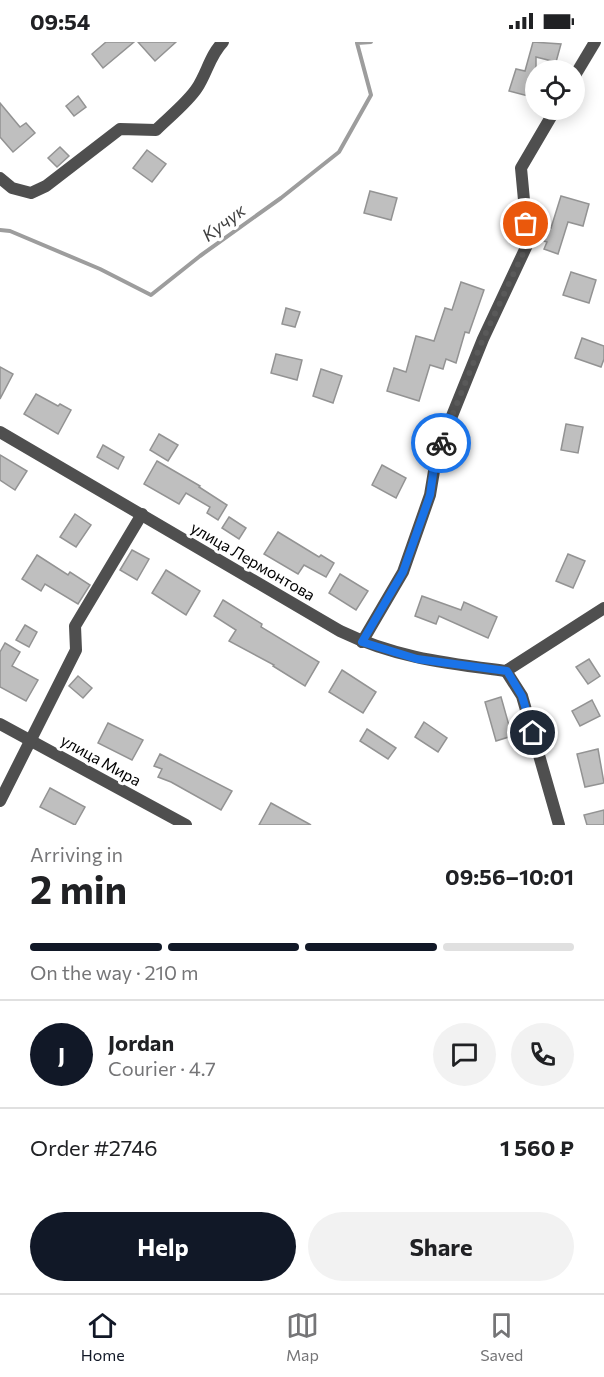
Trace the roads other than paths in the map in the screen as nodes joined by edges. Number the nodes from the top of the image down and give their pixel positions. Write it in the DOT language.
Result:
graph roads {
  1 [pos="223,42"];
  2 [pos="595,42"];
  3 [pos="584,60"];
  4 [pos="549,120"];
  5 [pos="0,178"];
  6 [pos="0,432"];
  7 [pos="142,514"];
  8 [pos="604,608"];
  9 [pos="362,642"];
  10 [pos="507,671"];
  11 [pos="0,724"];
  12 [pos="30,739"];
  13 [pos="0,801"];
  14 [pos="186,825"];
  15 [pos="559,825"];
  1 -- 5 [label="street"];
  2 -- 3 [label="street"];
  4 -- 9 [label="street"];
  6 -- 7 [label="street, улица Лермонтова"];
  7 -- 9 [label="street, улица Лермонтова"];
  7 -- 12 [label="street"];
  8 -- 10 [label="street"];
  9 -- 10 [label="street, улица Лермонтова"];
  10 -- 15 [label="street"];
  11 -- 12 [label="street, улица Мира"];
  12 -- 13 [label="street"];
  12 -- 14 [label="street, улица Мира"];
}
